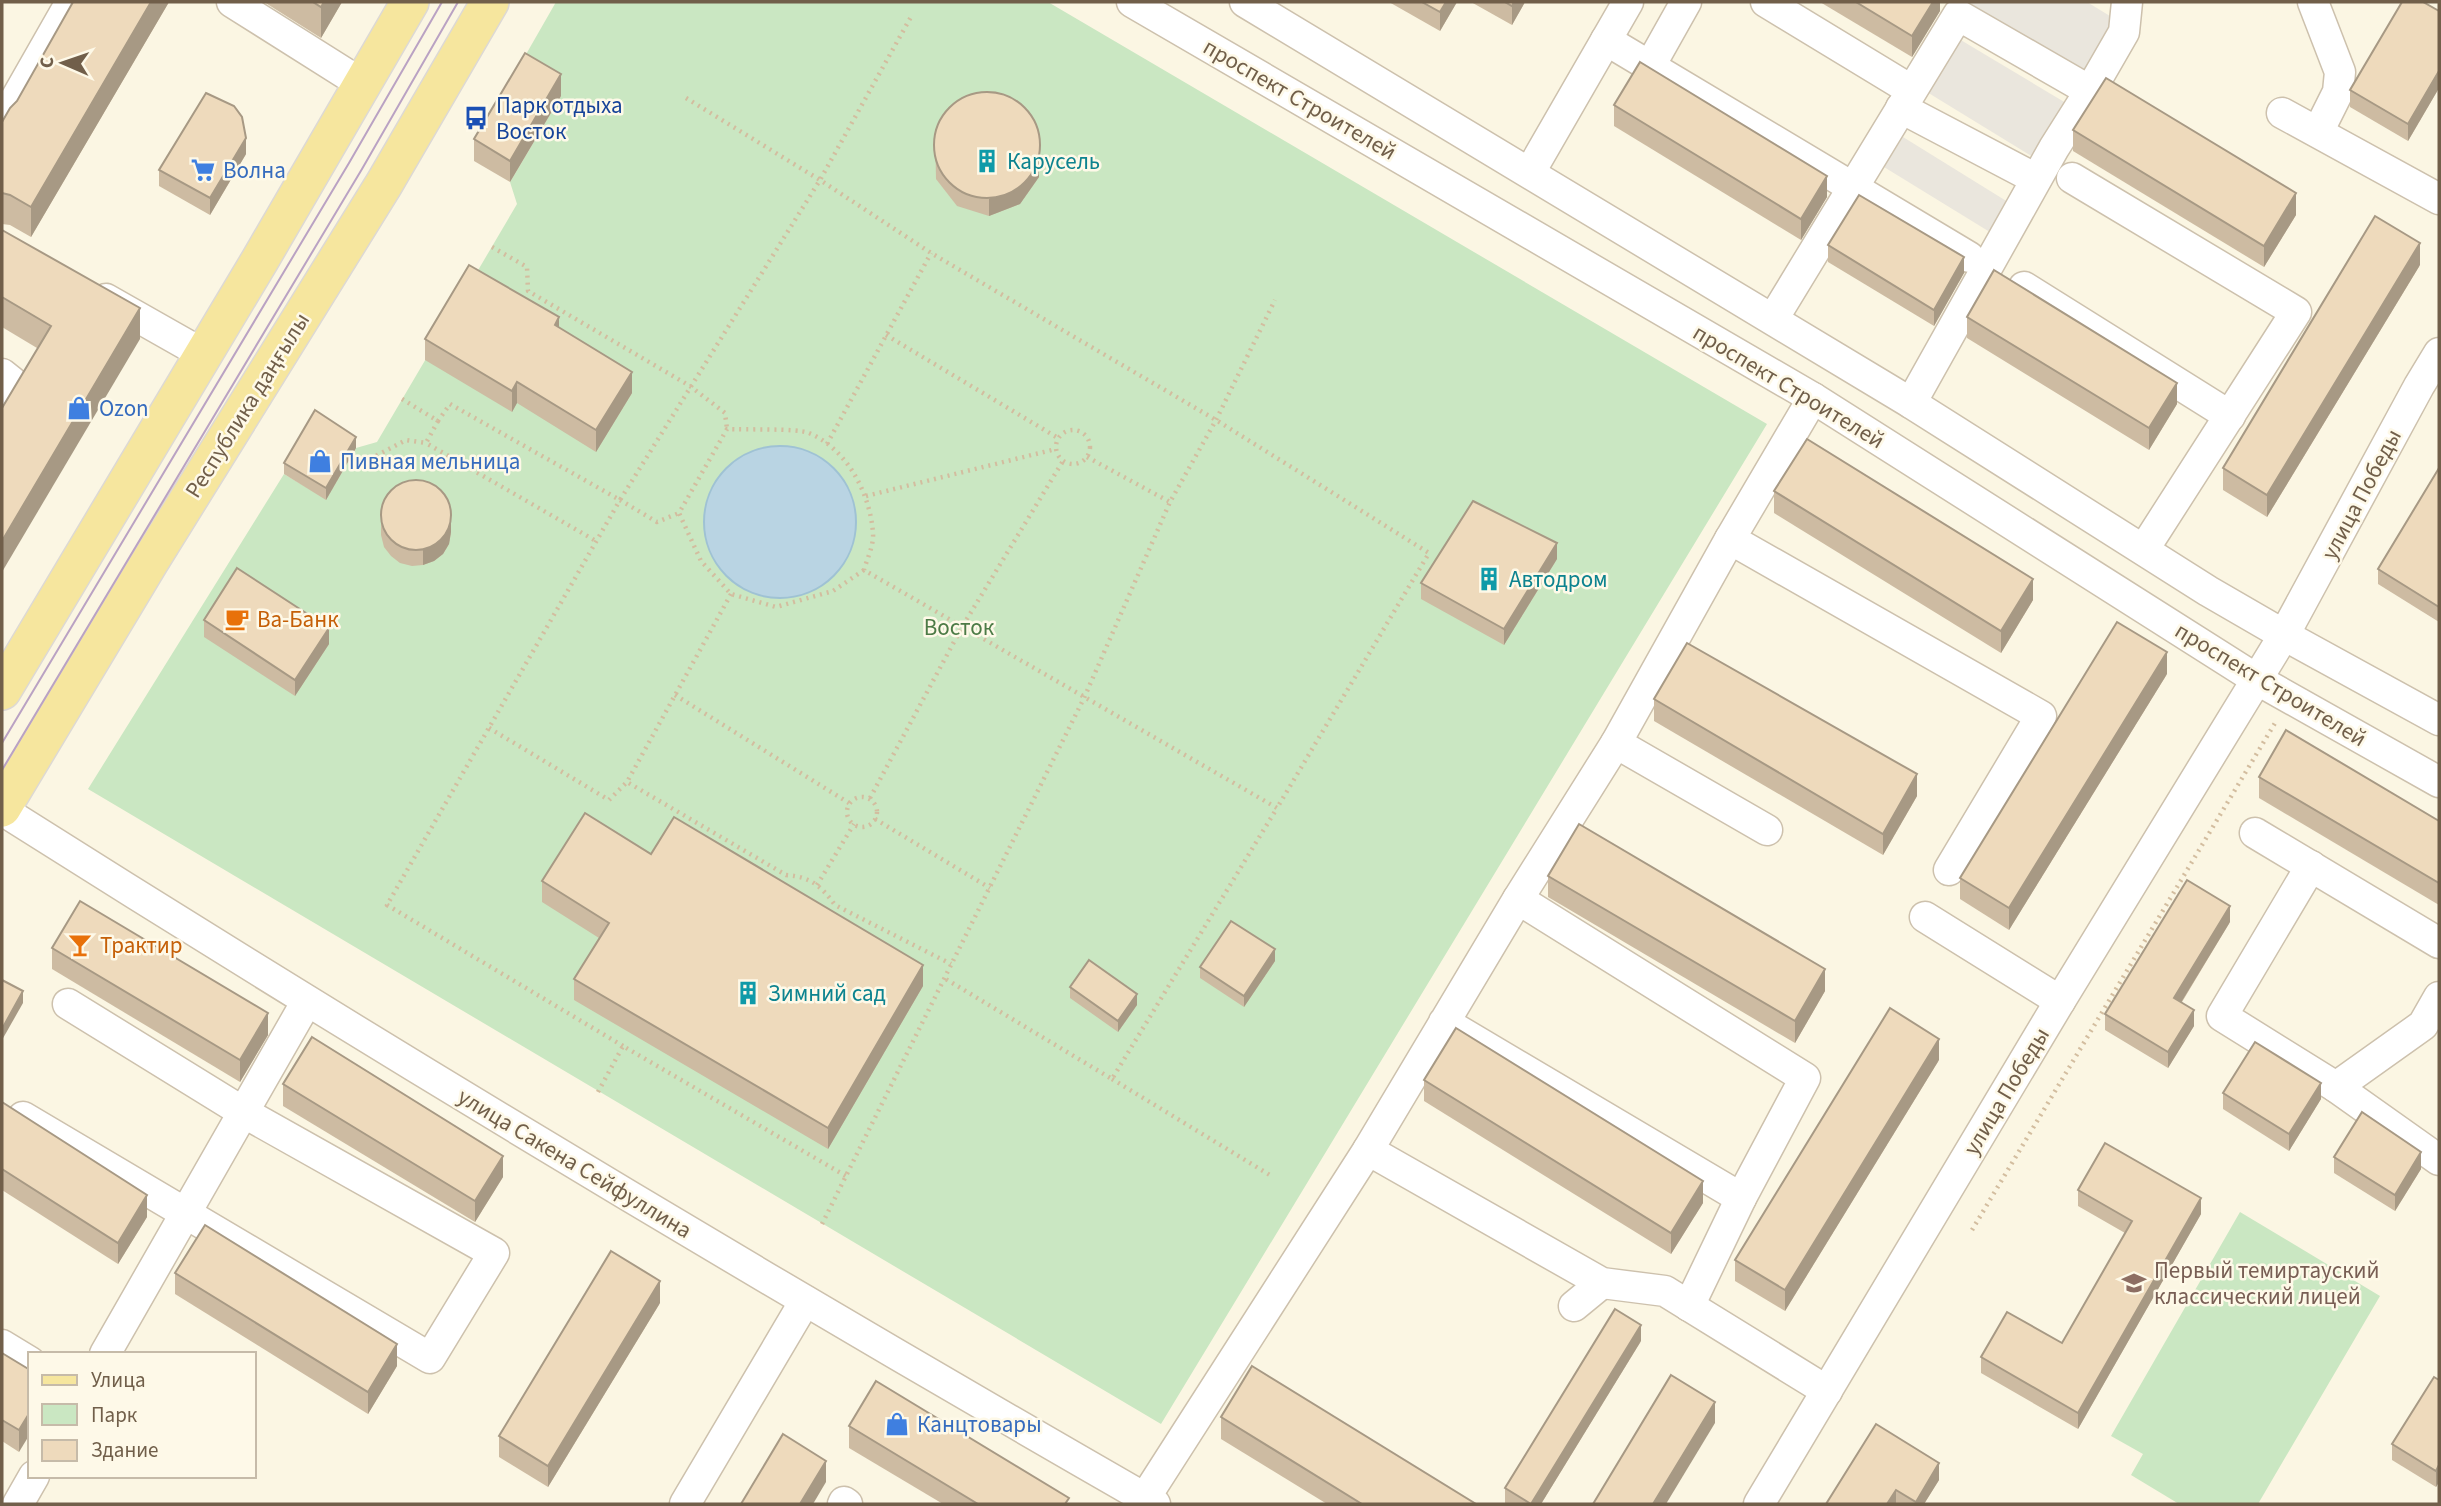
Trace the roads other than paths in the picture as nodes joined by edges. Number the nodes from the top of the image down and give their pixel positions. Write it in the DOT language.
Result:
graph roads {
  1 [pos="71,2"];
  2 [pos="232,2"];
  3 [pos="410,2"];
  4 [pos="490,2"];
  5 [pos="1132,2"];
  6 [pos="1245,2"];
  7 [pos="1628,2"];
  8 [pos="1686,2"];
  9 [pos="1766,2"];
  10 [pos="2127,2"];
  11 [pos="2313,2"];
  12 [pos="1606,40"];
  13 [pos="1650,66"];
  14 [pos="362,84"];
  15 [pos="2090,91"];
  16 [pos="1906,99"];
  17 [pos="2282,113"];
  18 [pos="2,123"];
  19 [pos="2318,132"];
  20 [pos="1530,172"];
  21 [pos="2073,178"];
  22 [pos="2036,179"];
  23 [pos="1853,188"];
  24 [pos="2439,199"];
  25 [pos="1969,257"];
  26 [pos="81,285"];
  27 [pos="2024,287"];
  28 [pos="1773,319"];
  29 [pos="2439,353"];
  30 [pos="203,354"];
  31 [pos="2,374"];
  32 [pos="2429,390"];
  33 [pos="2,398"];
  34 [pos="1813,398"];
  35 [pos="1911,403"];
  36 [pos="2230,416"];
  37 [pos="1730,539"];
  38 [pos="2144,550"];
  39 [pos="2284,635"];
  40 [pos="2256,679"];
  41 [pos="2,691"];
  42 [pos="2439,720"];
  43 [pos="1616,743"];
  44 [pos="2439,782"];
  45 [pos="2,809"];
  46 [pos="1767,830"];
  47 [pos="2255,833"];
  48 [pos="2311,866"];
  49 [pos="1949,870"];
  50 [pos="1518,899"];
  51 [pos="1925,917"];
  52 [pos="2439,943"];
  53 [pos="2439,998"];
  54 [pos="307,1001"];
  55 [pos="2060,1001"];
  56 [pos="68,1004"];
  57 [pos="1444,1022"];
  58 [pos="2336,1087"];
  59 [pos="243,1112"];
  60 [pos="23,1117"];
  61 [pos="1368,1150"];
  62 [pos="2439,1160"];
  63 [pos="1741,1198"];
  64 [pos="185,1213"];
  65 [pos="1602,1283"];
  66 [pos="805,1301"];
  67 [pos="1574,1306"];
  68 [pos="1689,1306"];
  69 [pos="2,1345"];
  70 [pos="106,1352"];
  71 [pos="28,1361"];
  72 [pos="1827,1391"];
  73 [pos="33,1478"];
  74 [pos="1147,1502"];
  75 [pos="18,1504"];
  76 [pos="685,1504"];
  77 [pos="1759,1504"];
  1 -- 18 [label="street"];
  2 -- 14 [label="street"];
  3 -- 14 [label="main road"];
  4 -- 45 [label="main road, Республика даңғылы"];
  5 -- 34 [label="street, проспект Строителей"];
  6 -- 20 [label="street, проспект Строителей"];
  7 -- 12 [label="street"];
  8 -- 13 [label="street"];
  9 -- 16 [label="street"];
  10 -- 15 [label="street"];
  11 -- 19 [label="street"];
  12 -- 13 [label="street"];
  12 -- 20 [label="street"];
  13 -- 23 [label="street"];
  14 -- 30 [label="main road"];
  15 -- 16 [label="street"];
  15 -- 22 [label="street"];
  16 -- 22 [label="street"];
  16 -- 23 [label="street"];
  17 -- 19 [label="street"];
  19 -- 24 [label="street"];
  20 -- 28 [label="street, проспект Строителей"];
  21 -- 36 [label="street"];
  22 -- 35 [label="street"];
  23 -- 25 [label="street"];
  23 -- 28 [label="street"];
  26 -- 30 [label="street"];
  27 -- 36 [label="street"];
  28 -- 35 [label="street, проспект Строителей"];
  29 -- 32 [label="street, улица Победы"];
  30 -- 41 [label="main road"];
  31 -- 33 [label="street"];
  32 -- 39 [label="street, улица Победы"];
  34 -- 37 [label="street"];
  34 -- 40 [label="street, проспект Строителей"];
  35 -- 38 [label="street, проспект Строителей"];
  36 -- 38 [label="street"];
  37 -- 43 [label="street"];
  37 -- 49 [label="street"];
  38 -- 39 [label="street, проспект Строителей"];
  39 -- 40 [label="street, улица Победы"];
  39 -- 42 [label="street, проспект Строителей"];
  40 -- 44 [label="street, проспект Строителей"];
  40 -- 55 [label="street, улица Победы"];
  43 -- 46 [label="street"];
  43 -- 50 [label="street"];
  45 -- 54 [label="street, улица Сакена Сейфуллина"];
  47 -- 48 [label="street"];
  48 -- 52 [label="street"];
  48 -- 58 [label="street"];
  50 -- 57 [label="street"];
  50 -- 63 [label="street"];
  51 -- 55 [label="street"];
  53 -- 58 [label="street"];
  54 -- 59 [label="street"];
  54 -- 66 [label="street, улица Сакена Сейфуллина"];
  55 -- 72 [label="street, улица Победы"];
  56 -- 59 [label="street"];
  57 -- 61 [label="street"];
  57 -- 63 [label="street"];
  58 -- 62 [label="street"];
  59 -- 64 [label="street"];
  59 -- 64 [label="street"];
  60 -- 64 [label="street"];
  61 -- 65 [label="street"];
  61 -- 74 [label="street"];
  63 -- 68 [label="street"];
  64 -- 70 [label="street"];
  65 -- 67 [label="street"];
  65 -- 68 [label="street"];
  66 -- 74 [label="street, улица Сакена Сейфуллина"];
  66 -- 76 [label="street"];
  68 -- 72 [label="street"];
  69 -- 71 [label="street"];
  72 -- 77 [label="street, улица Победы"];
  73 -- 75 [label="street"];
}
